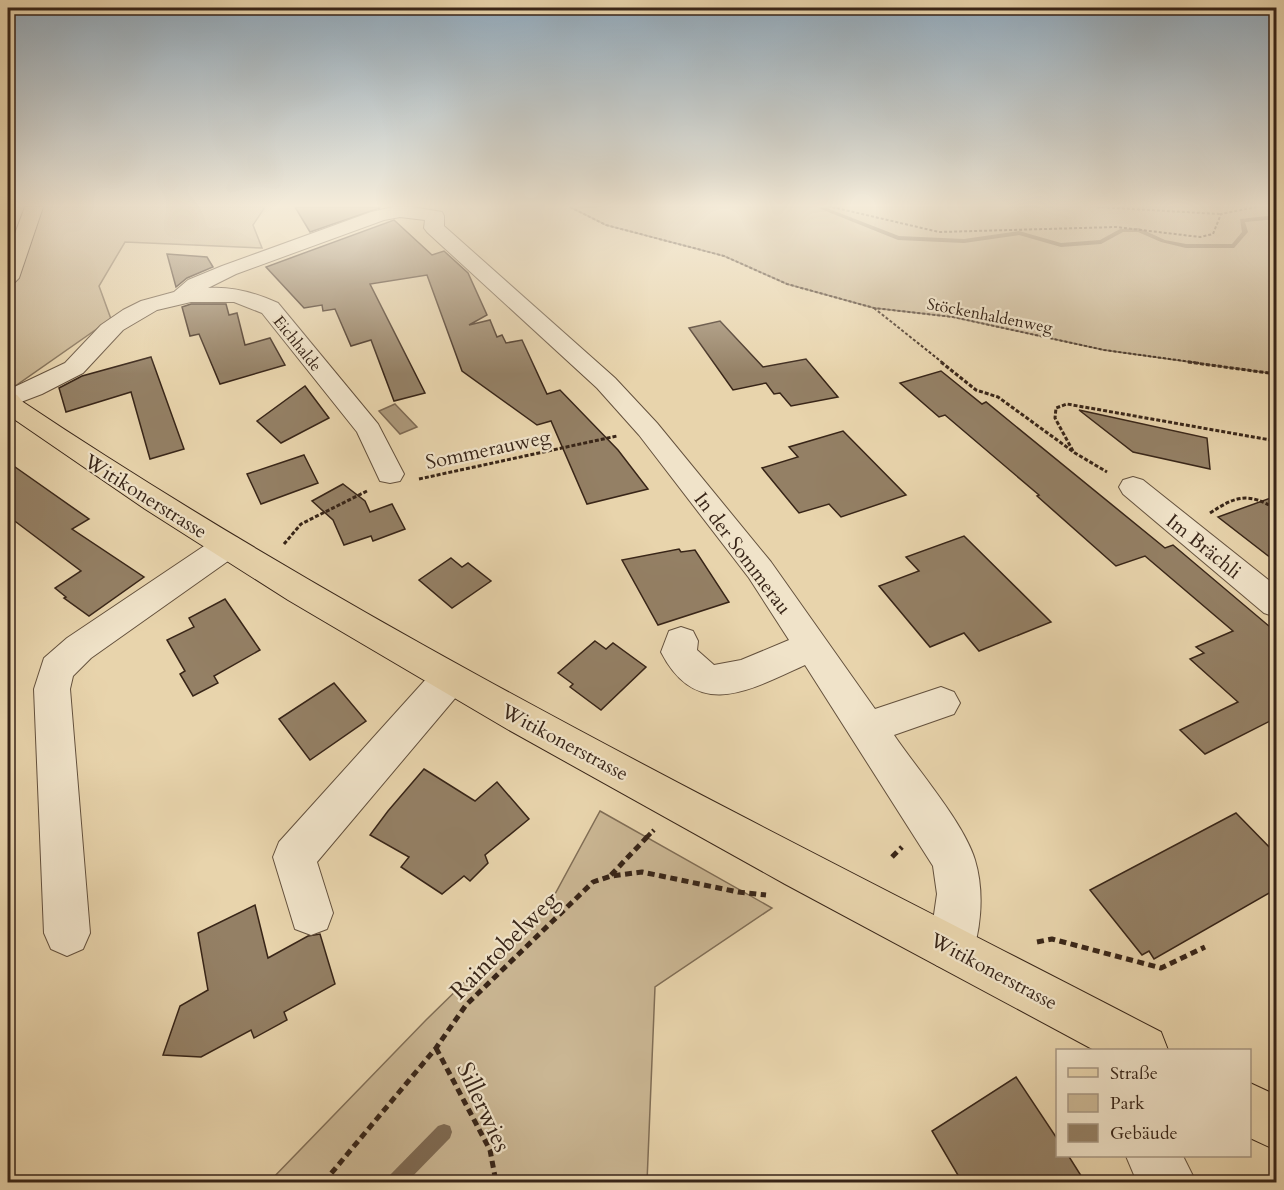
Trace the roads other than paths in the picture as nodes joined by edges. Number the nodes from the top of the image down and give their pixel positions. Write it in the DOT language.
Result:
graph roads {
  1 [pos="14,263"];
  2 [pos="250,263"];
  3 [pos="472,263"];
  4 [pos="8,278"];
  5 [pos="181,297"];
  6 [pos="9,404"];
  7 [pos="390,474"];
  8 [pos="1132,487"];
  9 [pos="227,546"];
  10 [pos="1276,604"];
  11 [pos="681,641"];
  12 [pos="812,646"];
  13 [pos="449,679"];
  14 [pos="941,703"];
  15 [pos="868,728"];
  16 [pos="311,913"];
  17 [pos="68,933"];
  18 [pos="952,949"];
  19 [pos="1139,1049"];
  20 [pos="1251,1110"];
  21 [pos="1276,1124"];
  22 [pos="1154,1157"];
  23 [pos="1169,1182"];
  1 -- 4 [label="main road"];
  2 -- 5 [label="street, In der Sommerau"];
  3 -- 12 [label="street, In der Sommerau"];
  5 -- 6 [label="street, Eichhalde"];
  5 -- 7 [label="street, Eichhalde"];
  6 -- 9 [label="main road, Witikonerstrasse"];
  8 -- 10 [label="street, Im Brächli"];
  9 -- 13 [label="main road, Witikonerstrasse"];
  9 -- 17 [label="street"];
  11 -- 12 [label="street"];
  12 -- 15 [label="street, In der Sommerau"];
  13 -- 16 [label="street"];
  13 -- 18 [label="main road, Witikonerstrasse"];
  14 -- 15 [label="street"];
  15 -- 18 [label="street, In der Sommerau"];
  18 -- 19 [label="main road, Witikonerstrasse"];
  20 -- 21 [label="main road"];
  22 -- 23 [label="street"];
}
